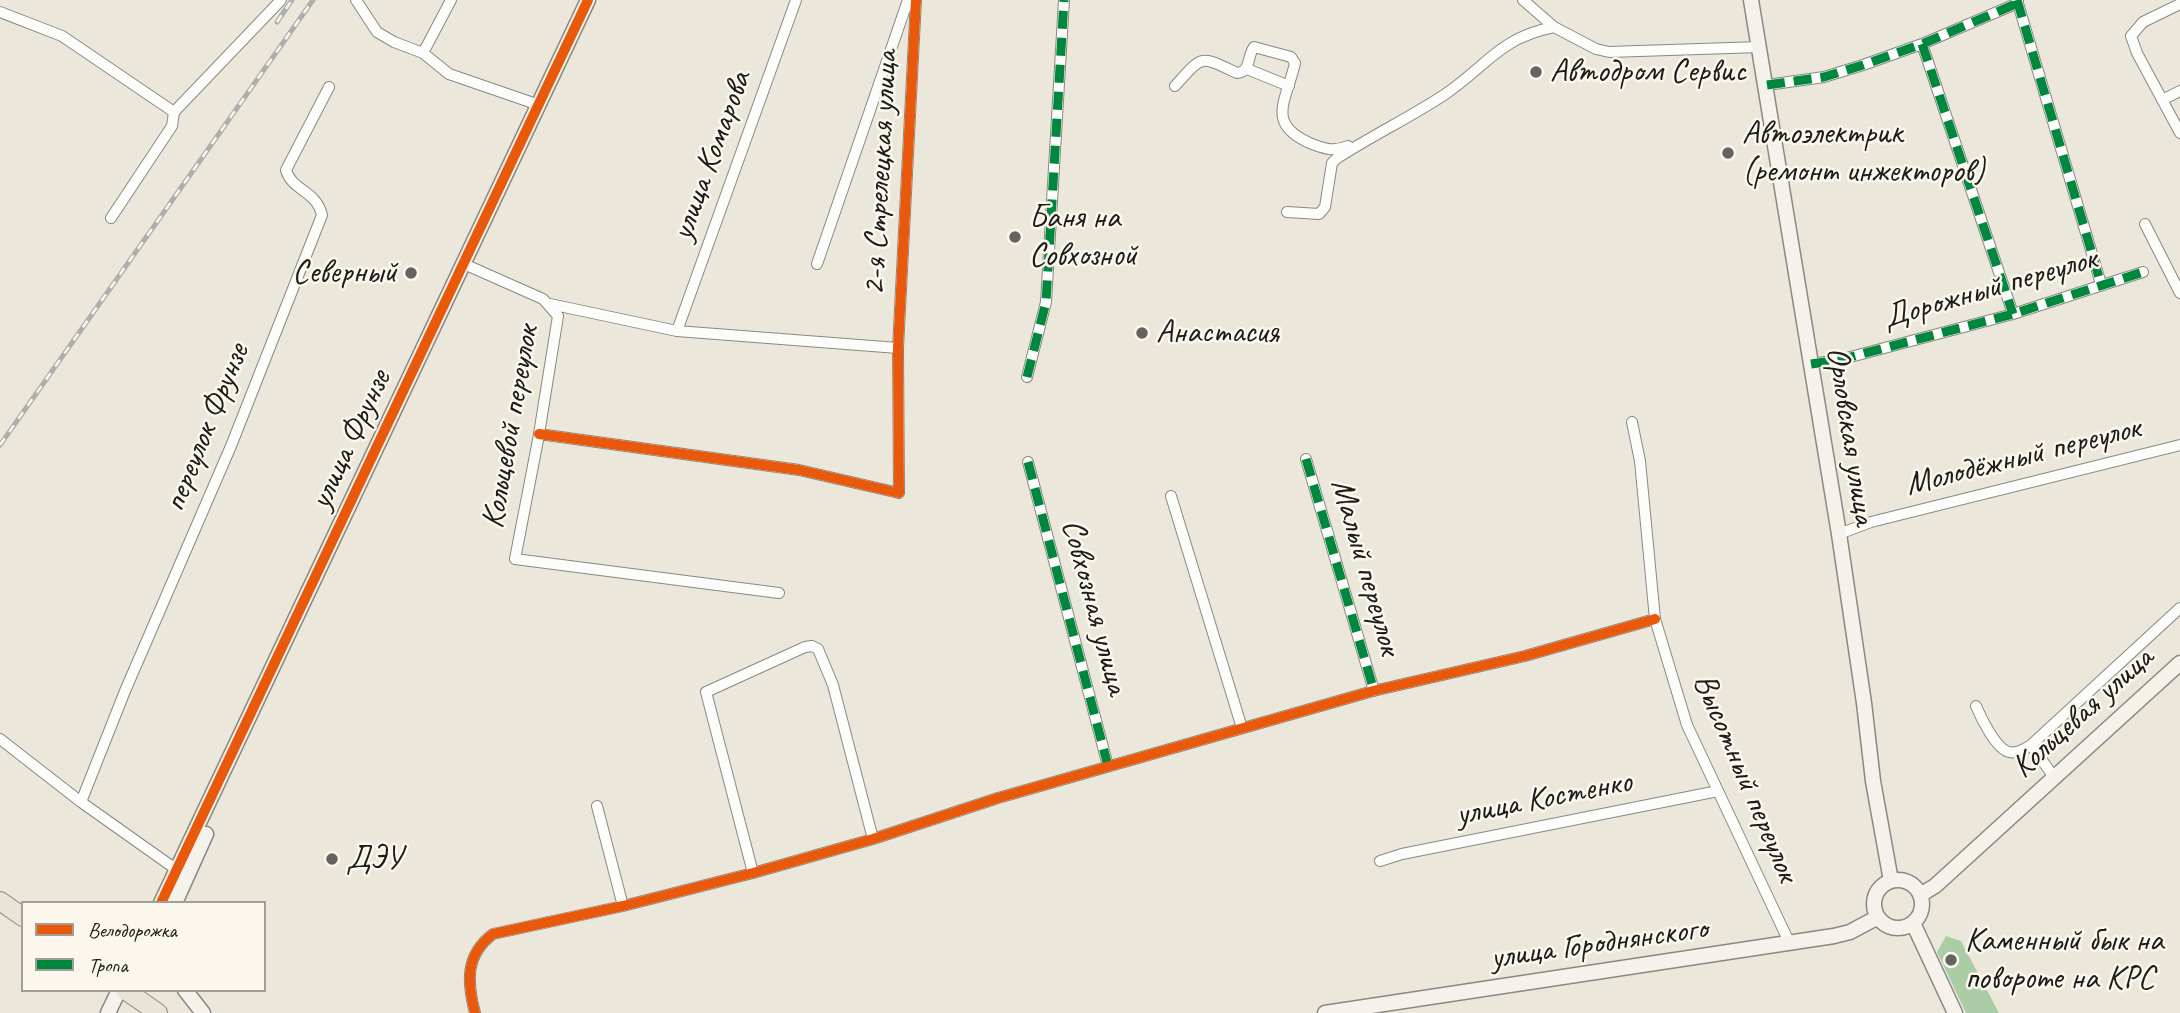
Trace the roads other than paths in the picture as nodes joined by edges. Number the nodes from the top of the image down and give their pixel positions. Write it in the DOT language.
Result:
graph roads {
  1 [pos="281,0"];
  2 [pos="356,0"];
  3 [pos="452,0"];
  4 [pos="588,0"];
  5 [pos="796,0"];
  6 [pos="908,0"];
  7 [pos="916,0"];
  8 [pos="1064,0"];
  9 [pos="1523,0"];
  10 [pos="1751,0"];
  11 [pos="2018,1"];
  12 [pos="2180,4"];
  13 [pos="0,12"];
  14 [pos="1554,27"];
  15 [pos="1756,30"];
  16 [pos="1922,44"];
  17 [pos="1735,48"];
  18 [pos="1756,51"];
  19 [pos="423,53"];
  20 [pos="1247,69"];
  21 [pos="1766,85"];
  22 [pos="1175,86"];
  23 [pos="1289,86"];
  24 [pos="329,88"];
  25 [pos="2180,91"];
  26 [pos="2162,100"];
  27 [pos="539,105"];
  28 [pos="174,112"];
  29 [pos="2180,133"];
  30 [pos="1359,145"];
  31 [pos="1327,150"];
  32 [pos="1332,163"];
  33 [pos="1287,212"];
  34 [pos="111,218"];
  35 [pos="2145,223"];
  36 [pos="464,264"];
  37 [pos="817,264"];
  38 [pos="2143,272"];
  39 [pos="2101,284"];
  40 [pos="2180,293"];
  41 [pos="549,304"];
  42 [pos="2012,314"];
  43 [pos="677,331"];
  44 [pos="898,348"];
  45 [pos="1811,365"];
  46 [pos="1027,377"];
  47 [pos="1632,422"];
  48 [pos="539,434"];
  49 [pos="2180,445"];
  50 [pos="1306,458"];
  51 [pos="1028,462"];
  52 [pos="1171,496"];
  53 [pos="1839,534"];
  54 [pos="779,593"];
  55 [pos="2180,608"];
  56 [pos="1655,619"];
  57 [pos="2180,663"];
  58 [pos="1374,691"];
  59 [pos="1976,706"];
  60 [pos="1242,728"];
  61 [pos="0,739"];
  62 [pos="2031,745"];
  63 [pos="1108,766"];
  64 [pos="2054,777"];
  65 [pos="1718,791"];
  66 [pos="81,802"];
  67 [pos="597,806"];
  68 [pos="873,839"];
  69 [pos="1380,862"];
  70 [pos="183,869"];
  71 [pos="753,873"];
  72 [pos="1891,881"];
  73 [pos="1920,895"];
  74 [pos="0,901"];
  75 [pos="162,901"];
  76 [pos="175,901"];
  77 [pos="623,906"];
  78 [pos="21,916"];
  79 [pos="1878,917"];
  80 [pos="1913,923"];
  81 [pos="1790,944"];
  82 [pos="187,992"];
  83 [pos="120,993"];
  84 [pos="108,1013"];
  85 [pos="158,1013"];
  86 [pos="203,1013"];
  87 [pos="475,1013"];
  88 [pos="1325,1013"];
  89 [pos="1955,1013"];
  1 -- 28 [label="street"];
  2 -- 19 [label="street"];
  3 -- 19 [label="street"];
  4 -- 27 [label="main road, улица Фрунзе"];
  5 -- 43 [label="street, улица Комарова"];
  6 -- 37 [label="street, 2-я Стрелецкая улица"];
  7 -- 44 [label="street, 2-я Стрелецкая улица"];
  8 -- 46 [label="street"];
  9 -- 14 [label="street"];
  10 -- 15 [label="main road, Орловская улица"];
  11 -- 16 [label="street"];
  11 -- 39 [label="street"];
  12 -- 26 [label="street"];
  13 -- 28 [label="street"];
  14 -- 17 [label="street"];
  14 -- 30 [label="street"];
  15 -- 17 [label="street"];
  15 -- 18 [label="main road, Орловская улица"];
  16 -- 21 [label="street"];
  16 -- 42 [label="street"];
  17 -- 18 [label="street"];
  18 -- 21 [label="main road, Орловская улица"];
  19 -- 27 [label="street"];
  20 -- 22 [label="street"];
  20 -- 23 [label="street"];
  20 -- 23 [label="street"];
  21 -- 45 [label="main road, Орловская улица"];
  23 -- 31 [label="street"];
  24 -- 66 [label="street, переулок Фрунзе"];
  25 -- 26 [label="street"];
  26 -- 29 [label="street"];
  27 -- 36 [label="main road, улица Фрунзе"];
  28 -- 34 [label="street"];
  30 -- 31 [label="street"];
  30 -- 32 [label="street"];
  31 -- 32 [label="street"];
  32 -- 33 [label="street"];
  35 -- 40 [label="street"];
  36 -- 41 [label="street, Кольцевой переулок"];
  36 -- 70 [label="main road, улица Фрунзе"];
  38 -- 39 [label="street, Дорожный переулок"];
  39 -- 42 [label="street, Дорожный переулок"];
  41 -- 43 [label="street"];
  41 -- 48 [label="street, Кольцевой переулок"];
  42 -- 45 [label="street, Дорожный переулок"];
  43 -- 44 [label="street"];
  44 -- 48 [label="street, 2-я Стрелецкая улица"];
  45 -- 53 [label="main road, Орловская улица"];
  47 -- 56 [label="street, Высотный переулок"];
  48 -- 54 [label="street, Кольцевой переулок"];
  49 -- 53 [label="street, Молодёжный переулок"];
  50 -- 58 [label="street, Малый переулок"];
  51 -- 63 [label="street, Совхозная улица"];
  52 -- 60 [label="street"];
  53 -- 72 [label="main road, Орловская улица"];
  55 -- 62 [label="street"];
  56 -- 58 [label="street"];
  56 -- 65 [label="street, Высотный переулок"];
  57 -- 64 [label="main road, Кольцевая улица"];
  58 -- 60 [label="street"];
  59 -- 62 [label="street"];
  60 -- 63 [label="street"];
  61 -- 66 [label="street"];
  62 -- 64 [label="street"];
  63 -- 68 [label="street"];
  64 -- 73 [label="main road, Кольцевая улица"];
  65 -- 69 [label="street, улица Костенко"];
  65 -- 81 [label="street, Высотный переулок"];
  66 -- 70 [label="street"];
  67 -- 77 [label="street"];
  68 -- 71 [label="street"];
  68 -- 71 [label="street"];
  70 -- 75 [label="main road"];
  70 -- 76 [label="main road"];
  71 -- 77 [label="street"];
  72 -- 73 [label="main road"];
  72 -- 79 [label="main road"];
  73 -- 80 [label="main road"];
  74 -- 78 [label="highway"];
  77 -- 87 [label="street"];
  79 -- 80 [label="main road"];
  79 -- 81 [label="main road, улица Городнянского"];
  80 -- 89 [label="main road"];
  81 -- 88 [label="main road, улица Городнянского"];
  82 -- 86 [label="main road"];
  83 -- 84 [label="main road"];
  83 -- 85 [label="highway"];
}
